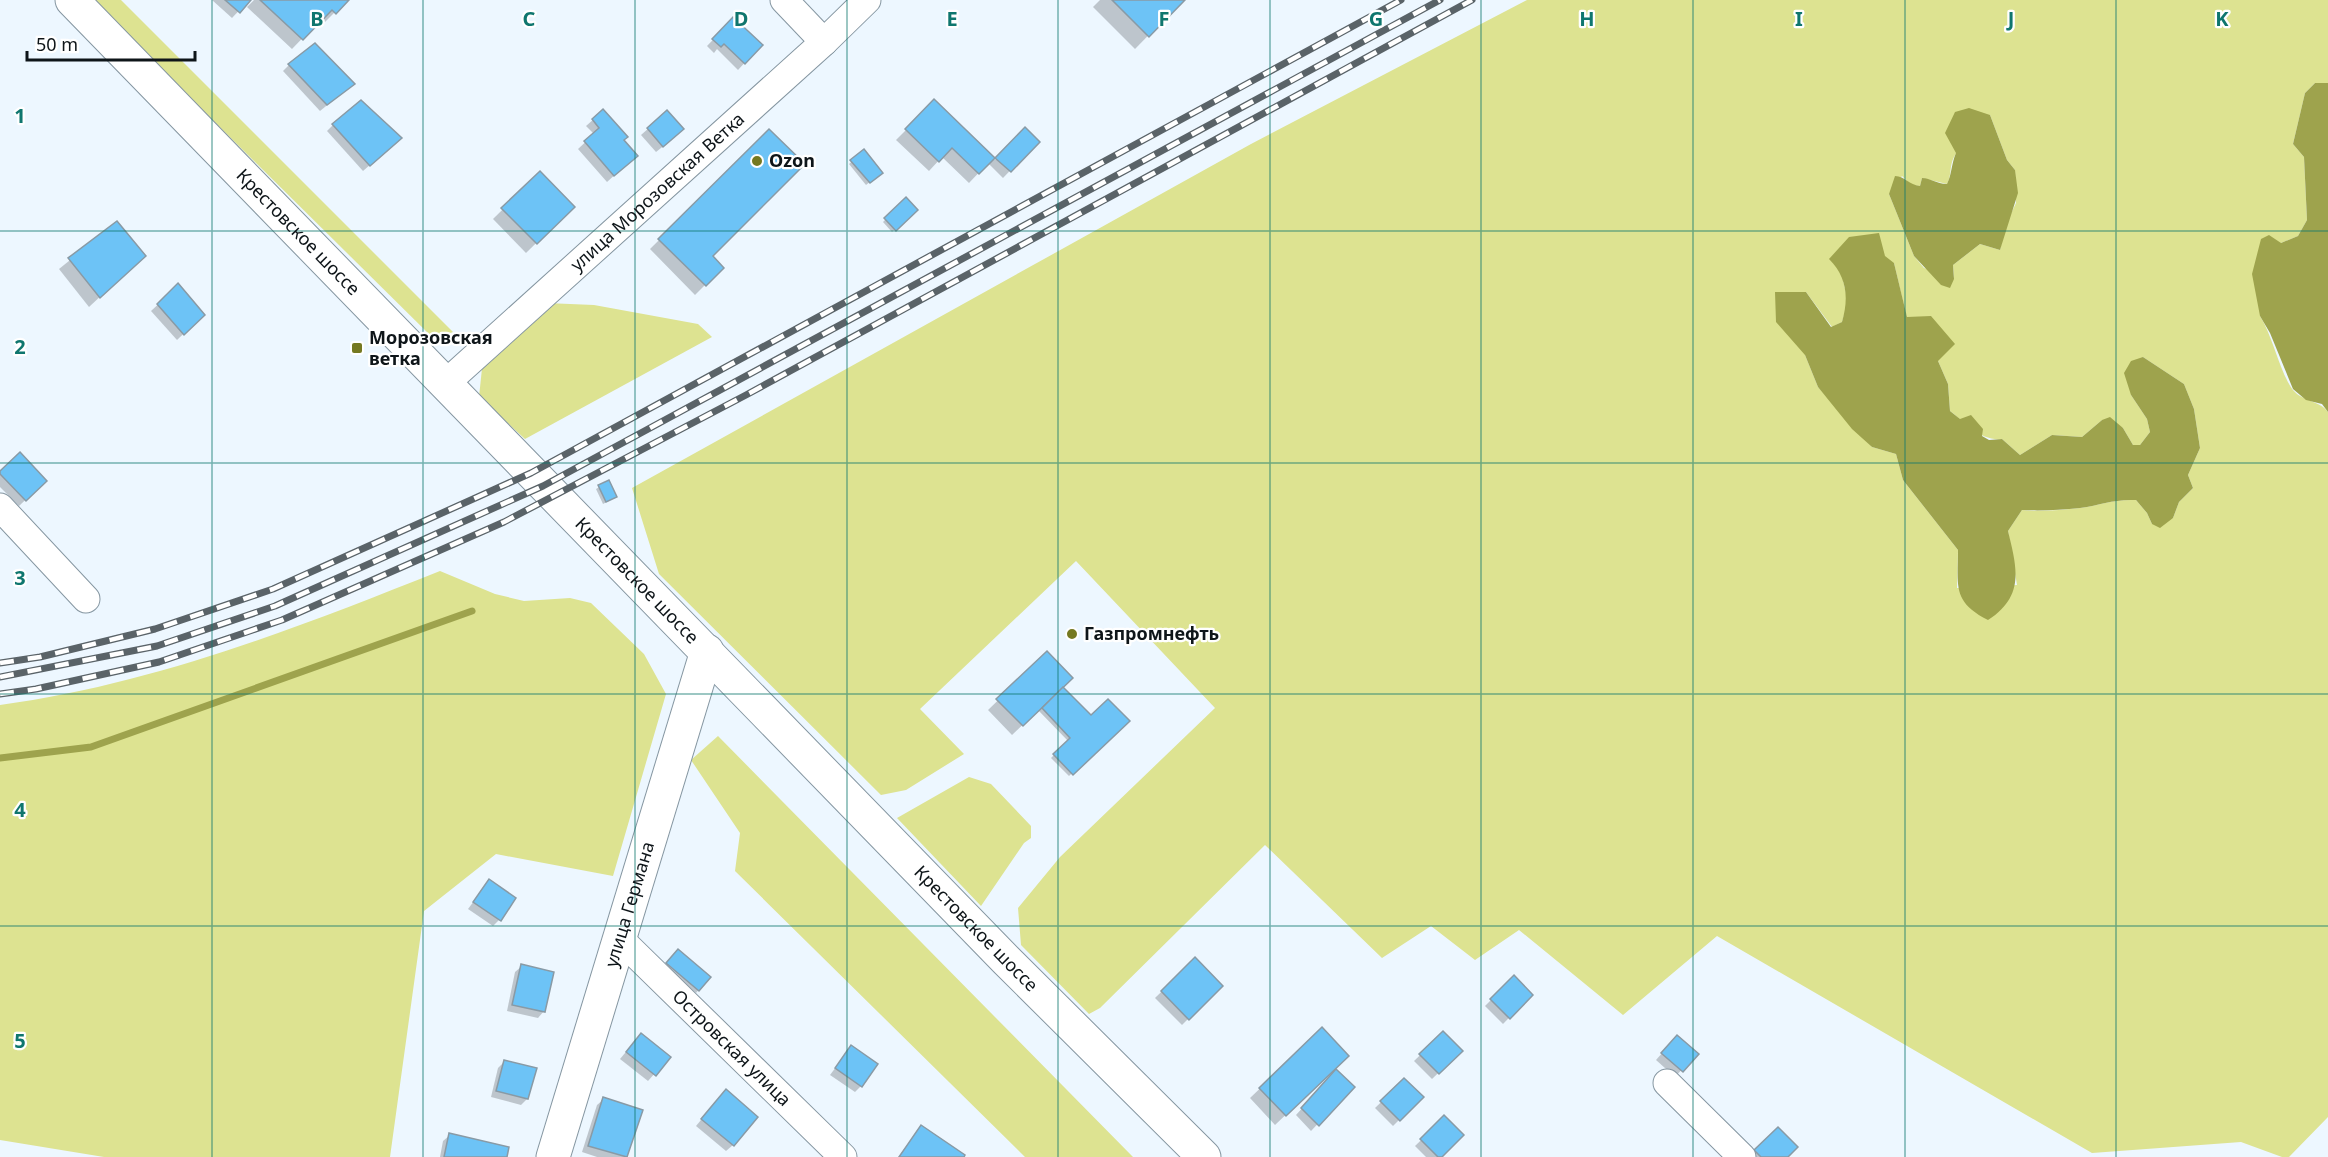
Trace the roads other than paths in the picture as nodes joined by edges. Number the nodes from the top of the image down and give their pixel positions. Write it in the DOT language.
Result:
graph roads {
  1 [pos="72,0"];
  2 [pos="784,0"];
  3 [pos="867,0"];
  4 [pos="824,42"];
  5 [pos="446,383"];
  6 [pos="0,507"];
  7 [pos="86,599"];
  8 [pos="707,651"];
  9 [pos="620,939"];
  10 [pos="1667,1083"];
  11 [pos="553,1157"];
  12 [pos="843,1157"];
  13 [pos="1204,1157"];
  14 [pos="1742,1157"];
  1 -- 5 [label="main road, Крестовское шоссе"];
  2 -- 4 [label="street"];
  3 -- 4 [label="street, улица Морозовская Ветка"];
  4 -- 5 [label="street, улица Морозовская Ветка"];
  5 -- 8 [label="main road, Крестовское шоссе"];
  6 -- 7 [label="street"];
  8 -- 9 [label="main road, улица Германа"];
  8 -- 13 [label="main road, Крестовское шоссе"];
  9 -- 11 [label="main road, улица Германа"];
  9 -- 12 [label="street, Островская улица"];
  10 -- 14 [label="street"];
}
